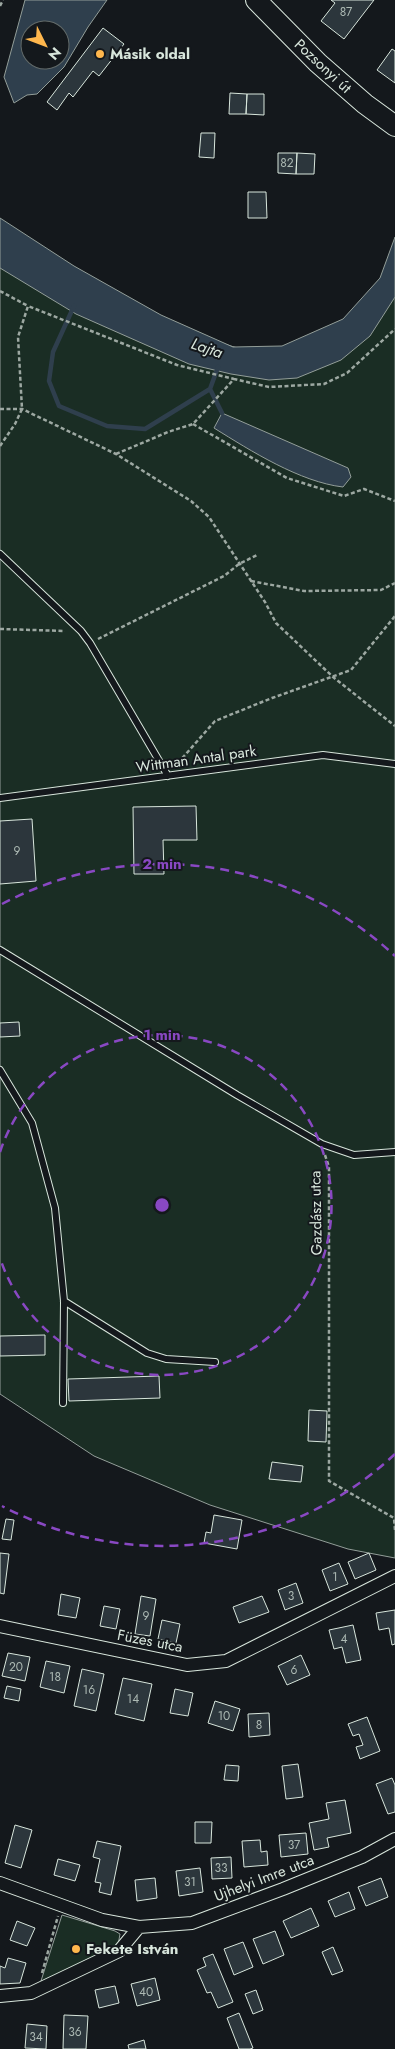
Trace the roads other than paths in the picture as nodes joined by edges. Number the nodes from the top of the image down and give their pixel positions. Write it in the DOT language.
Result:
graph roads {
  1 [pos="256,0"];
  2 [pos="395,126"];
  3 [pos="0,554"];
  4 [pos="395,764"];
  5 [pos="168,776"];
  6 [pos="0,798"];
  7 [pos="0,950"];
  8 [pos="0,1070"];
  9 [pos="395,1152"];
  10 [pos="64,1301"];
  11 [pos="215,1362"];
  12 [pos="63,1403"];
  13 [pos="395,1576"];
  14 [pos="0,1626"];
  15 [pos="395,1839"];
  16 [pos="0,1883"];
  17 [pos="139,1926"];
  18 [pos="0,1996"];
  1 -- 2 [label="main road, Pozsonyi út"];
  3 -- 5 [label="lane"];
  4 -- 5 [label="lane, Wittman Antal park"];
  5 -- 6 [label="lane, Wittman Antal park"];
  7 -- 9 [label="lane"];
  8 -- 10 [label="lane"];
  10 -- 11 [label="lane"];
  10 -- 12 [label="lane"];
  13 -- 14 [label="street, Füzes utca"];
  15 -- 17 [label="street, Ujhelyi Imre utca"];
  16 -- 17 [label="street, Ujhelyi Imre utca"];
  17 -- 18 [label="street"];
}
